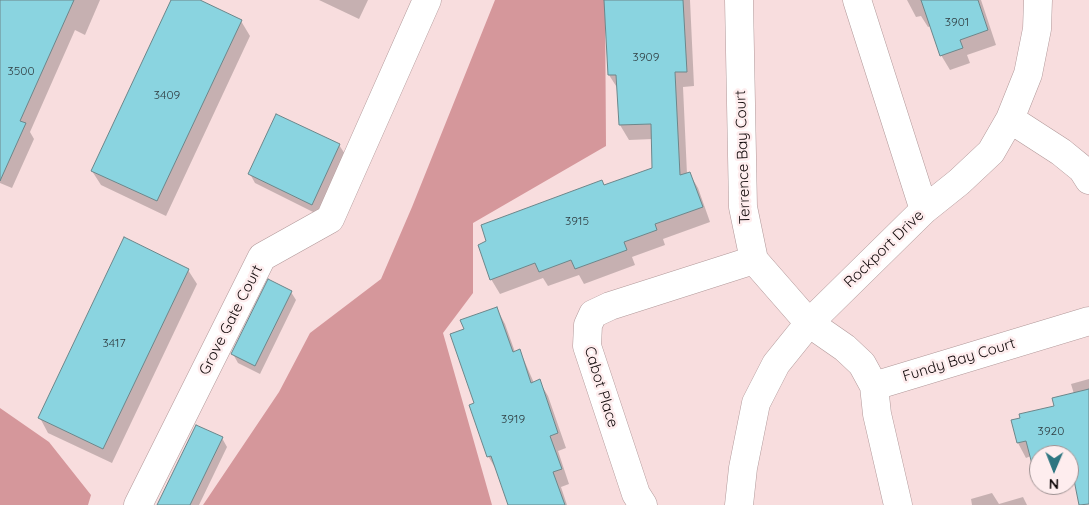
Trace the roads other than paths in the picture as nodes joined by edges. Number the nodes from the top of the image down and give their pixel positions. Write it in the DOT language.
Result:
graph roads {
  1 [pos="427,0"];
  2 [pos="739,0"];
  3 [pos="857,0"];
  4 [pos="1038,0"];
  5 [pos="1010,120"];
  6 [pos="1089,180"];
  7 [pos="924,210"];
  8 [pos="754,260"];
  9 [pos="1089,321"];
  10 [pos="808,323"];
  11 [pos="874,386"];
  12 [pos="138,505"];
  13 [pos="643,505"];
  14 [pos="739,505"];
  15 [pos="898,505"];
  1 -- 12 [label="street, Grove Gate Court"];
  2 -- 8 [label="street, Terrence Bay Court"];
  3 -- 7 [label="street"];
  4 -- 5 [label="street, Rockport Drive"];
  5 -- 6 [label="street"];
  5 -- 7 [label="street, Rockport Drive"];
  7 -- 10 [label="street, Rockport Drive"];
  8 -- 10 [label="street, Terrence Bay Court"];
  8 -- 13 [label="street, Cabot Place"];
  9 -- 11 [label="street, Fundy Bay Court"];
  10 -- 11 [label="street, Terrence Bay Court"];
  10 -- 14 [label="street, Rockport Drive"];
  11 -- 15 [label="street"];
}
